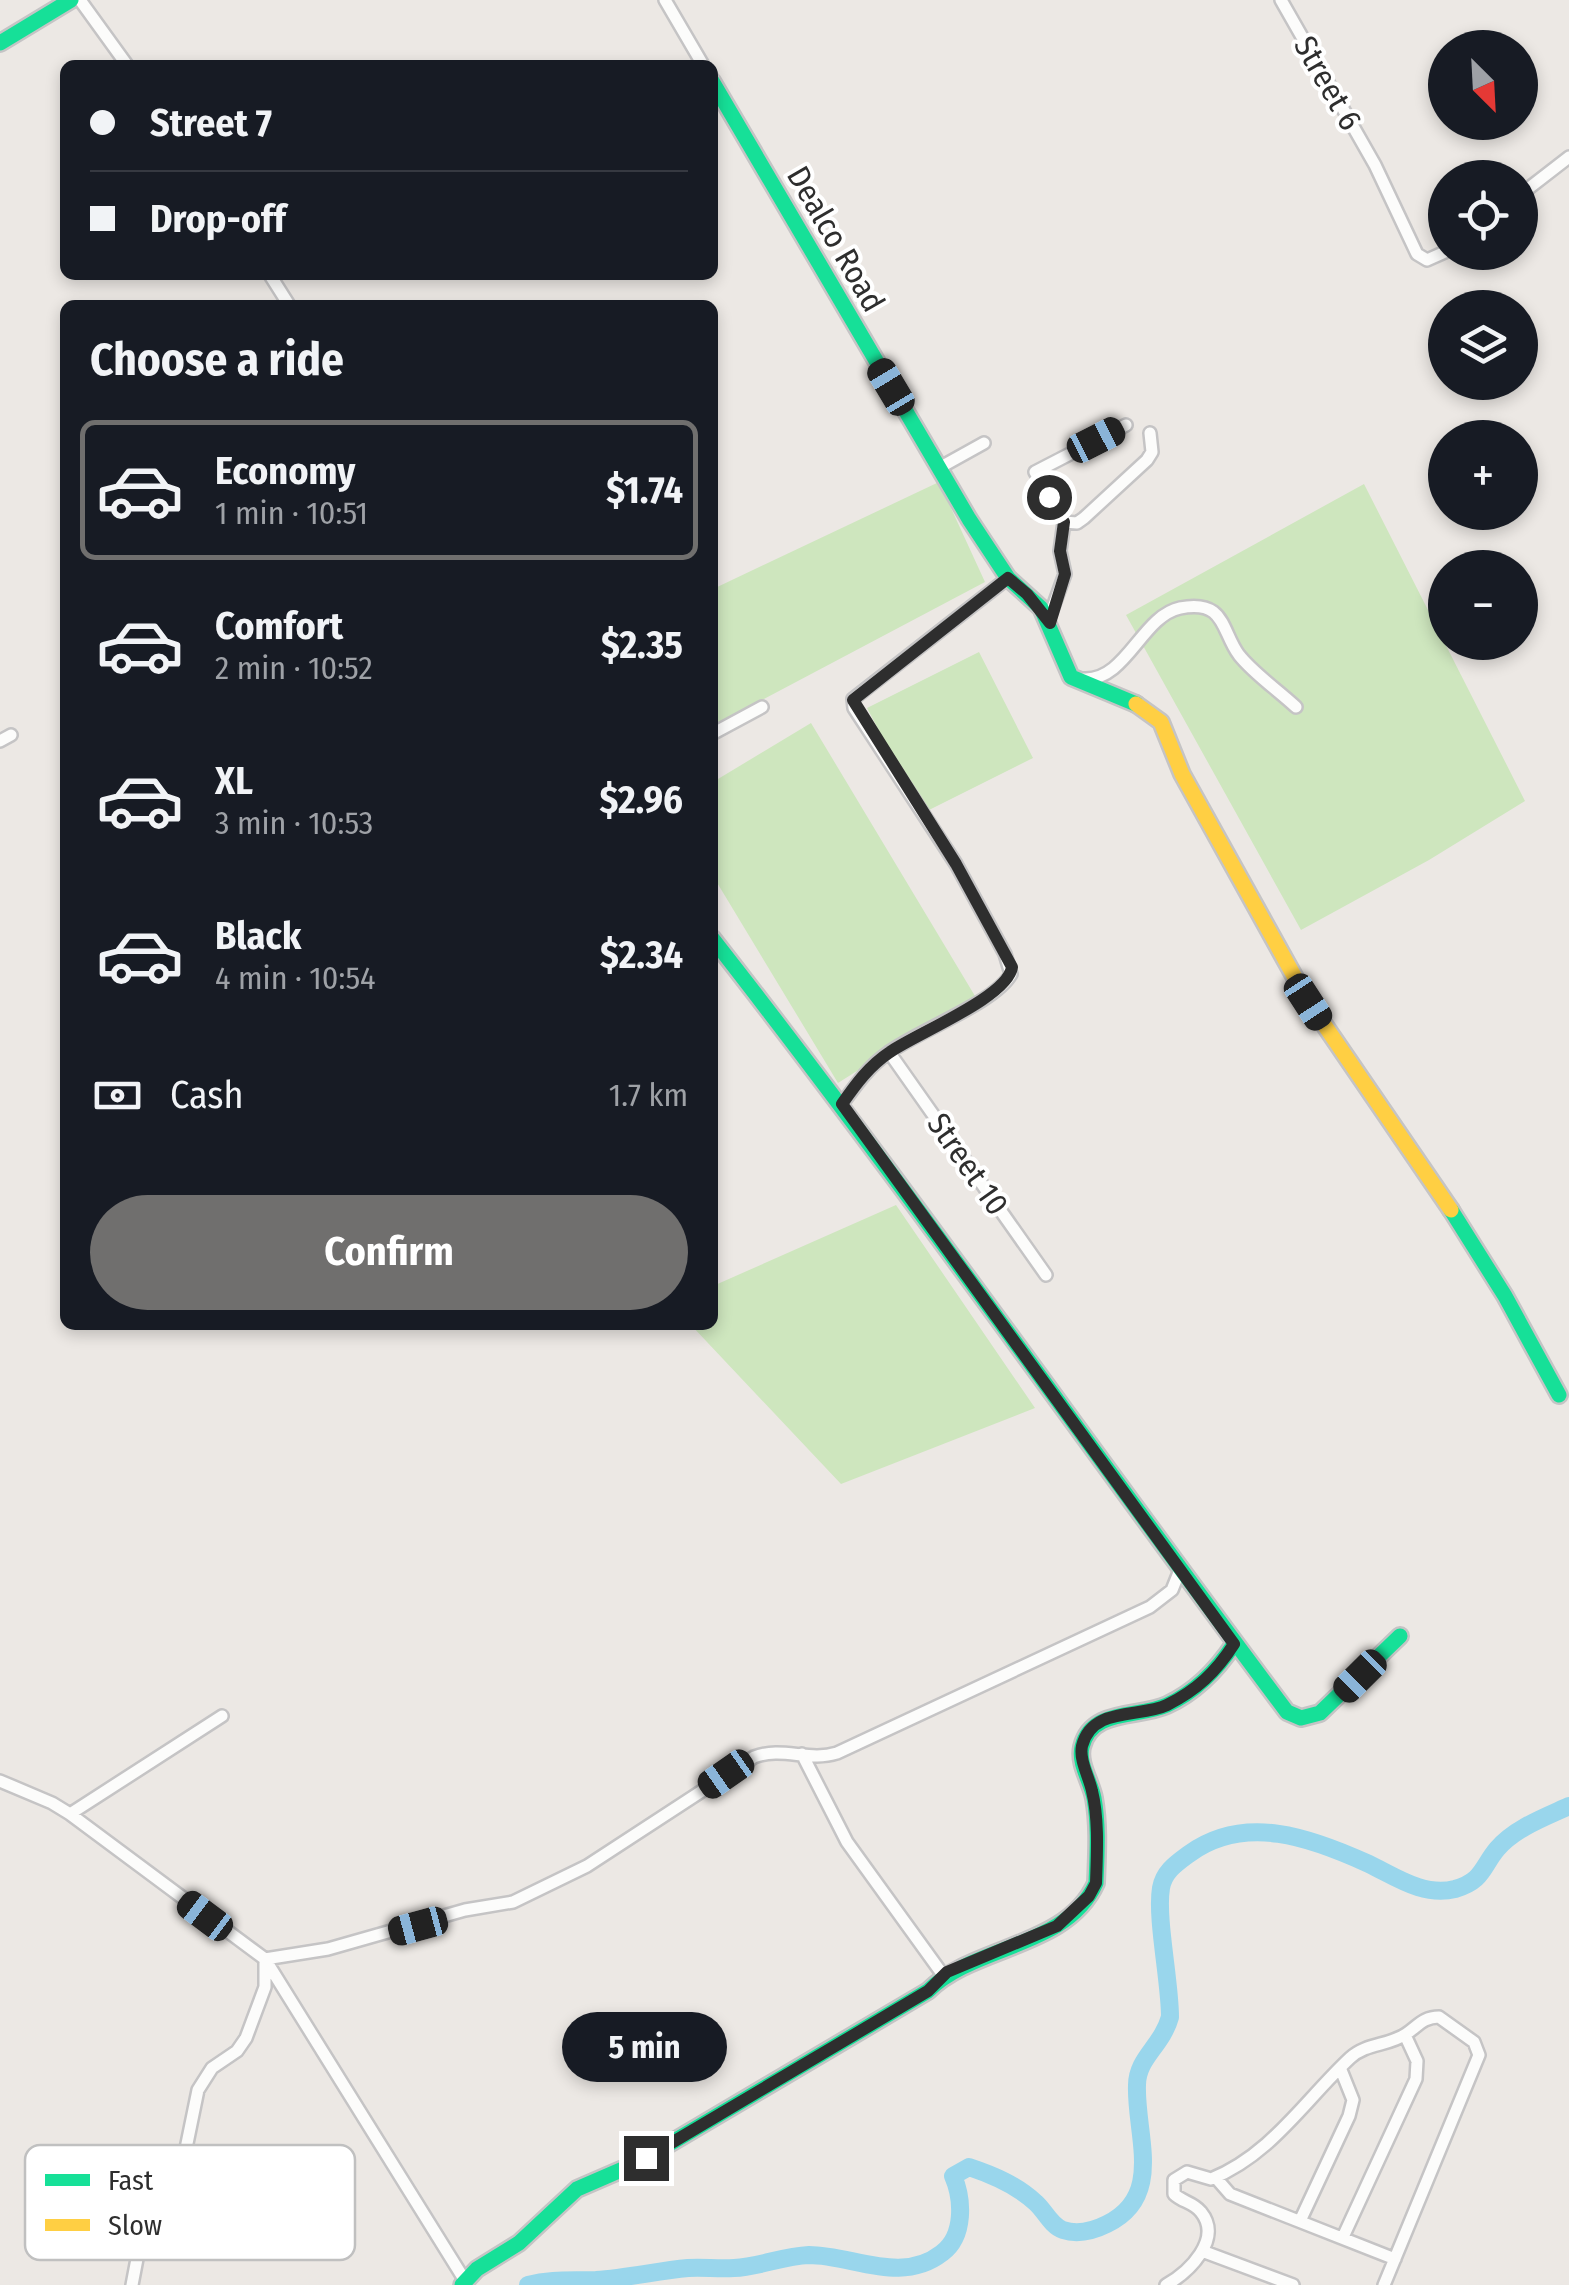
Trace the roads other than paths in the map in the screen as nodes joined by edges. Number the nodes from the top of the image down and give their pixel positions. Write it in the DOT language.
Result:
graph roads {
  1 [pos="71,0"];
  2 [pos="80,0"];
  3 [pos="665,0"];
  4 [pos="1281,0"];
  5 [pos="0,43"];
  6 [pos="123,60"];
  7 [pos="700,60"];
  8 [pos="718,91"];
  9 [pos="1567,164"];
  10 [pos="1538,183"];
  11 [pos="1428,260"];
  12 [pos="1126,425"];
  13 [pos="1150,433"];
  14 [pos="984,443"];
  15 [pos="939,468"];
  16 [pos="1064,522"];
  17 [pos="1008,578"];
  18 [pos="1050,623"];
  19 [pos="1068,671"];
  20 [pos="1296,706"];
  21 [pos="762,707"];
  22 [pos="718,731"];
  23 [pos="718,946"];
  24 [pos="889,1052"];
  25 [pos="842,1104"];
  26 [pos="1046,1275"];
  27 [pos="1560,1395"];
  28 [pos="1180,1570"];
  29 [pos="1400,1636"];
  30 [pos="1234,1644"];
  31 [pos="222,1716"];
  32 [pos="802,1754"];
  33 [pos="0,1782"];
  34 [pos="70,1814"];
  35 [pos="264,1959"];
  36 [pos="944,1975"];
  37 [pos="1405,2035"];
  38 [pos="1341,2070"];
  39 [pos="187,2145"];
  40 [pos="1216,2178"];
  41 [pos="1300,2221"];
  42 [pos="1343,2237"];
  43 [pos="1202,2251"];
  44 [pos="1395,2259"];
  45 [pos="137,2260"];
  46 [pos="463,2282"];
  47 [pos="132,2285"];
  48 [pos="1166,2285"];
  49 [pos="1293,2285"];
  50 [pos="1384,2285"];
  1 -- 5 [label="street"];
  2 -- 6 [label="street"];
  3 -- 7 [label="street"];
  4 -- 11 [label="street, Street 6"];
  8 -- 15 [label="street, Dealco Road"];
  9 -- 10 [label="street"];
  12 -- 16 [label="street"];
  13 -- 16 [label="street"];
  14 -- 15 [label="street"];
  15 -- 17 [label="street, Dealco Road"];
  16 -- 18 [label="street"];
  17 -- 18 [label="street, Dealco Road"];
  17 -- 24 [label="street"];
  18 -- 19 [label="street, Dealco Road"];
  19 -- 20 [label="street"];
  19 -- 27 [label="street"];
  21 -- 22 [label="street"];
  23 -- 25 [label="street"];
  24 -- 25 [label="street"];
  24 -- 26 [label="street, Street 10"];
  25 -- 28 [label="street"];
  28 -- 30 [label="street"];
  28 -- 32 [label="street"];
  29 -- 30 [label="street"];
  30 -- 36 [label="street"];
  31 -- 34 [label="street"];
  32 -- 35 [label="street"];
  32 -- 36 [label="street"];
  33 -- 34 [label="street"];
  34 -- 35 [label="street"];
  35 -- 39 [label="street"];
  35 -- 46 [label="street"];
  36 -- 46 [label="street"];
  37 -- 38 [label="street"];
  37 -- 42 [label="street"];
  37 -- 44 [label="street"];
  38 -- 40 [label="street"];
  38 -- 41 [label="street"];
  40 -- 41 [label="street"];
  40 -- 43 [label="street"];
  41 -- 42 [label="street"];
  42 -- 44 [label="street"];
  43 -- 48 [label="street"];
  43 -- 49 [label="street"];
  44 -- 50 [label="street"];
  45 -- 47 [label="street"];
}
